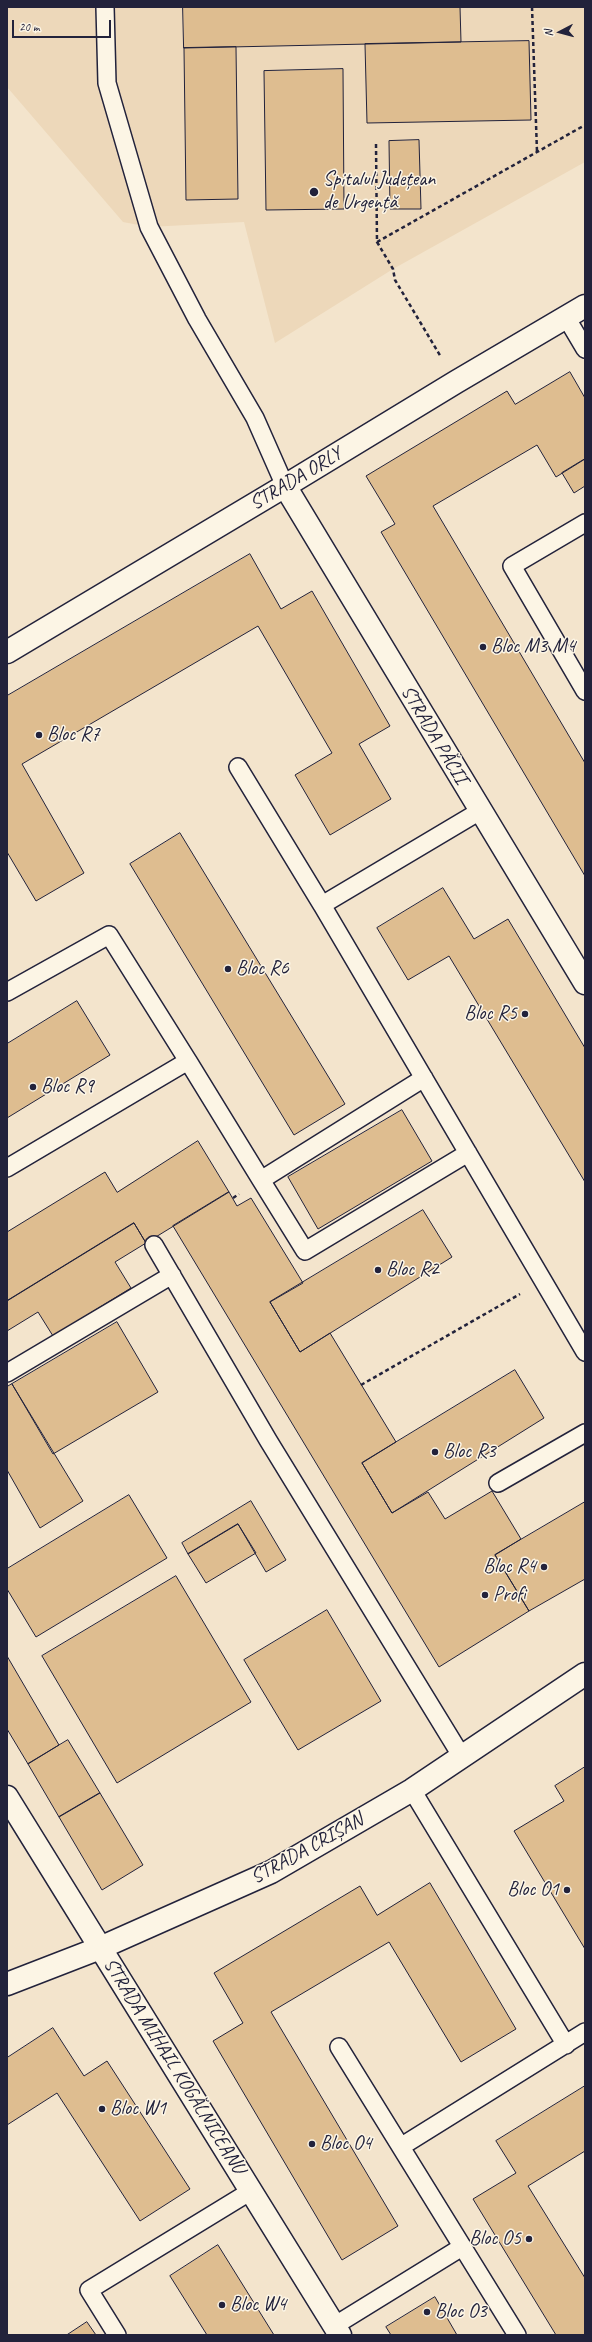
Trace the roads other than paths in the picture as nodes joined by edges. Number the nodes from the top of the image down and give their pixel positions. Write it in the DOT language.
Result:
graph roads {
  1 [pos="105,7"];
  2 [pos="585,306"];
  3 [pos="566,317"];
  4 [pos="585,349"];
  5 [pos="285,486"];
  6 [pos="585,523"];
  7 [pos="7,652"];
  8 [pos="585,691"];
  9 [pos="238,767"];
  10 [pos="480,811"];
  11 [pos="322,905"];
  12 [pos="585,983"];
  13 [pos="7,992"];
  14 [pos="188,1061"];
  15 [pos="424,1078"];
  16 [pos="468,1153"];
  17 [pos="7,1168"];
  18 [pos="261,1180"];
  19 [pos="154,1245"];
  20 [pos="172,1275"];
  21 [pos="585,1352"];
  22 [pos="7,1373"];
  23 [pos="585,1433"];
  24 [pos="498,1483"];
  25 [pos="585,1674"];
  26 [pos="462,1757"];
  27 [pos="412,1790"];
  28 [pos="7,1798"];
  29 [pos="100,1948"];
  30 [pos="7,1984"];
  31 [pos="585,2032"];
  32 [pos="566,2045"];
  33 [pos="339,2047"];
  34 [pos="402,2146"];
  35 [pos="251,2191"];
  36 [pos="462,2247"];
  37 [pos="337,2330"];
  38 [pos="117,2335"];
  39 [pos="516,2335"];
  1 -- 5 [label="lane"];
  2 -- 3 [label="street, STRADA ORLY"];
  3 -- 4 [label="lane"];
  3 -- 5 [label="street, STRADA ORLY"];
  5 -- 7 [label="street, STRADA ORLY"];
  5 -- 10 [label="street, STRADA PĂCII"];
  6 -- 8 [label="lane"];
  9 -- 11 [label="lane"];
  10 -- 11 [label="lane"];
  10 -- 12 [label="street, STRADA PĂCII"];
  11 -- 15 [label="lane"];
  13 -- 14 [label="lane"];
  14 -- 17 [label="lane"];
  14 -- 18 [label="lane"];
  15 -- 16 [label="lane"];
  15 -- 18 [label="lane"];
  16 -- 18 [label="lane"];
  16 -- 21 [label="lane"];
  19 -- 20 [label="lane"];
  20 -- 22 [label="lane"];
  20 -- 26 [label="lane"];
  23 -- 24 [label="lane"];
  25 -- 26 [label="street, STRADA CRIȘAN"];
  26 -- 27 [label="street, STRADA CRIȘAN"];
  27 -- 29 [label="street, STRADA CRIȘAN"];
  27 -- 32 [label="lane"];
  28 -- 29 [label="street, STRADA MIHAIL KOGĂLNICEANU"];
  29 -- 30 [label="street, STRADA CRIȘAN"];
  29 -- 35 [label="street, STRADA MIHAIL KOGĂLNICEANU"];
  31 -- 32 [label="lane"];
  32 -- 34 [label="lane"];
  33 -- 34 [label="lane"];
  34 -- 36 [label="lane"];
  35 -- 37 [label="street, STRADA MIHAIL KOGĂLNICEANU"];
  35 -- 38 [label="lane"];
  36 -- 37 [label="lane"];
  36 -- 39 [label="lane"];
}
